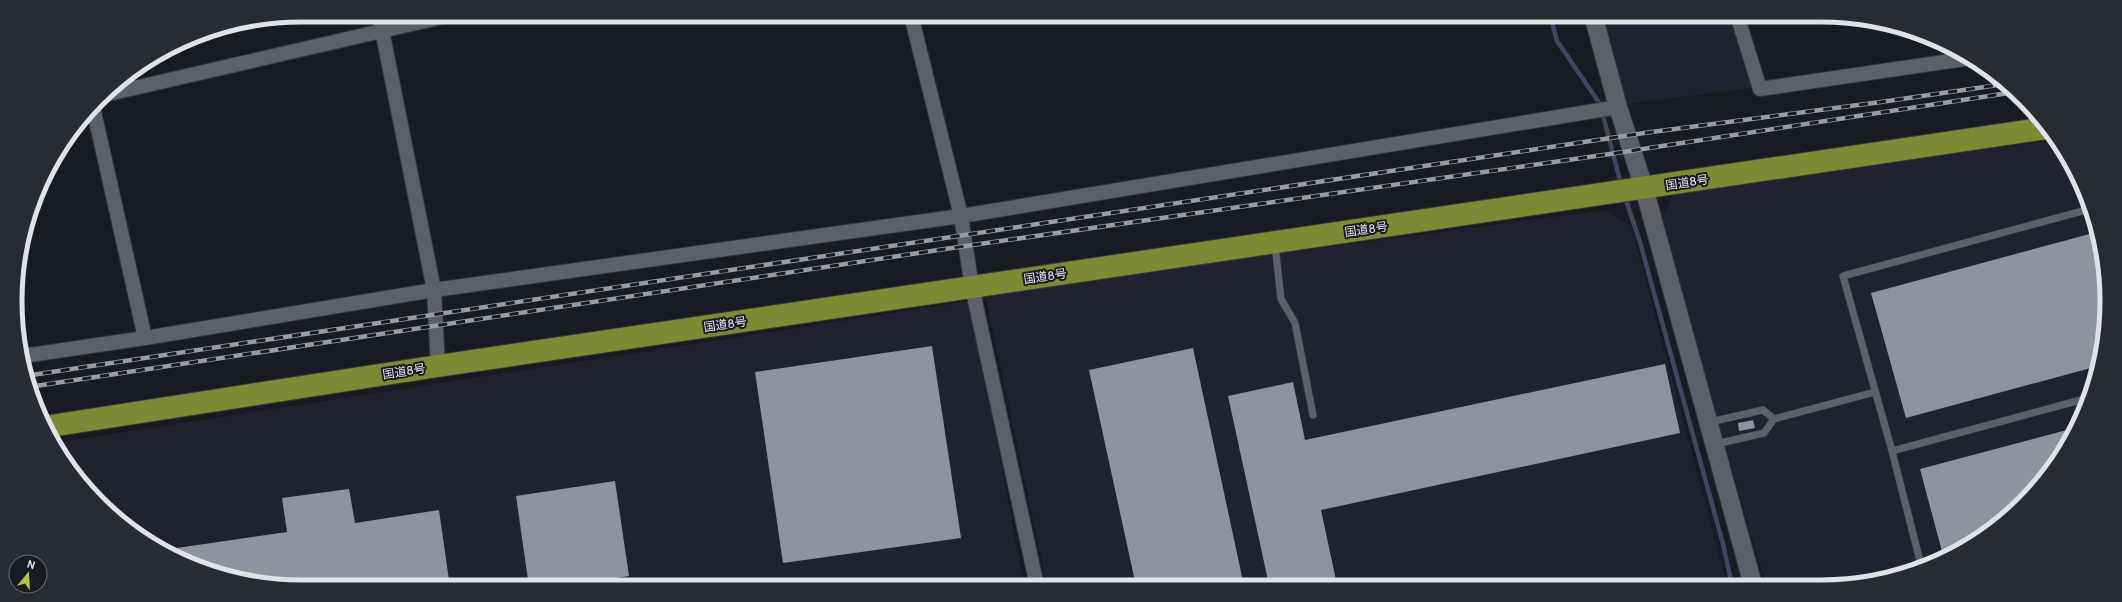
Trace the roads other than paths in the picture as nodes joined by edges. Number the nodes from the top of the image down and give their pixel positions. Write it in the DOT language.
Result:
graph roads {
  1 [pos="381,22"];
  2 [pos="421,22"];
  3 [pos="913,22"];
  4 [pos="1595,22"];
  5 [pos="1739,22"];
  6 [pos="383,31"];
  7 [pos="1961,59"];
  8 [pos="116,92"];
  9 [pos="1618,107"];
  10 [pos="94,114"];
  11 [pos="2040,129"];
  12 [pos="1644,188"];
  13 [pos="2085,210"];
  14 [pos="961,216"];
  15 [pos="1275,243"];
  16 [pos="972,287"];
  17 [pos="434,290"];
  18 [pos="145,338"];
  19 [pos="27,355"];
  20 [pos="438,366"];
  21 [pos="1875,392"];
  22 [pos="2082,400"];
  23 [pos="1313,415"];
  24 [pos="1774,419"];
  25 [pos="1710,422"];
  26 [pos="52,426"];
  27 [pos="1716,444"];
  28 [pos="1892,451"];
  29 [pos="1920,562"];
  30 [pos="1036,580"];
  31 [pos="1752,580"];
  1 -- 6 [label="street"];
  2 -- 6 [label="street"];
  3 -- 14 [label="street"];
  4 -- 9 [label="street"];
  5 -- 7 [label="street"];
  6 -- 8 [label="street"];
  6 -- 17 [label="street"];
  9 -- 12 [label="street"];
  9 -- 14 [label="street"];
  10 -- 18 [label="street"];
  11 -- 12 [label="highway, 国道8号"];
  12 -- 15 [label="highway, 国道8号"];
  12 -- 25 [label="street"];
  13 -- 21 [label="lane"];
  14 -- 16 [label="street"];
  14 -- 17 [label="street"];
  15 -- 16 [label="highway, 国道8号"];
  15 -- 23 [label="lane"];
  16 -- 20 [label="highway, 国道8号"];
  16 -- 30 [label="street"];
  17 -- 18 [label="street"];
  17 -- 20 [label="street"];
  18 -- 19 [label="street"];
  20 -- 26 [label="highway, 国道8号"];
  21 -- 24 [label="lane"];
  21 -- 28 [label="lane"];
  22 -- 28 [label="lane"];
  24 -- 25 [label="lane"];
  24 -- 27 [label="lane"];
  25 -- 27 [label="street"];
  27 -- 31 [label="street"];
  28 -- 29 [label="lane"];
}
